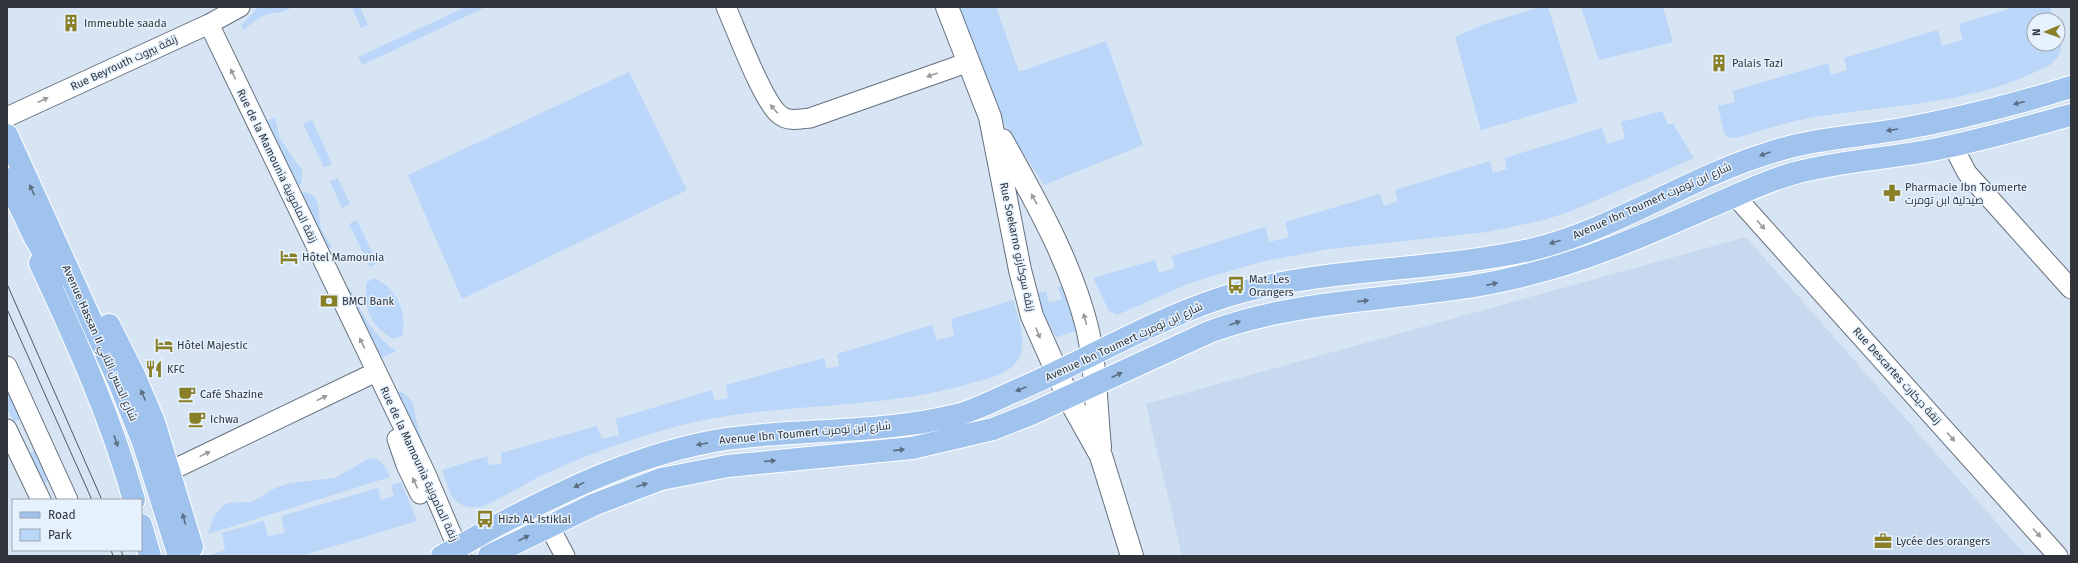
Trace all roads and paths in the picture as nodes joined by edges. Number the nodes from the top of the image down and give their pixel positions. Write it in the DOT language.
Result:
graph roads {
  1 [pos="240,7"];
  2 [pos="726,7"];
  3 [pos="947,7"];
  4 [pos="209,24"];
  5 [pos="969,62"];
  6 [pos="2071,87"];
  7 [pos="2071,115"];
  8 [pos="7,116"];
  9 [pos="990,117"];
  10 [pos="7,135"];
  11 [pos="1954,146"];
  12 [pos="7,179"];
  13 [pos="1735,196"];
  14 [pos="41,231"];
  15 [pos="2071,289"];
  16 [pos="1091,357"];
  17 [pos="7,366"];
  18 [pos="376,372"];
  19 [pos="1057,374"];
  20 [pos="1094,385"];
  21 [pos="1068,397"];
  22 [pos="392,421"];
  23 [pos="7,429"];
  24 [pos="1101,456"];
  25 [pos="170,471"];
  26 [pos="41,499"];
  27 [pos="68,499"];
  28 [pos="134,499"];
  29 [pos="549,526"];
  30 [pos="142,528"];
  31 [pos="452,554"];
  32 [pos="150,556"];
  33 [pos="165,556"];
  34 [pos="180,556"];
  35 [pos="194,556"];
  36 [pos="489,556"];
  37 [pos="565,556"];
  38 [pos="1132,556"];
  39 [pos="2058,556"];
  1 -- 4 [label="street, Rue Beyrouth زنقة بيروت"];
  5 -- 2 [label="street, one-way"];
  3 -- 5 [label="street, Rue Soekarno زنقة سوكارنو"];
  8 -- 4 [label="street, Rue Beyrouth زنقة بيروت, one-way"];
  18 -- 4 [label="street, Rue de la Mamounia زنقة المامونية, one-way"];
  5 -- 9 [label="street, Rue Soekarno زنقة سوكارنو"];
  6 -- 16 [label="main road, Avenue Ibn Toumert شارع ابن تومرت, one-way"];
  7 -- 11 [label="main road"];
  16 -- 9 [label="street, Rue Soekarno زنقة سوكارنو, one-way"];
  9 -- 19 [label="street, Rue Soekarno زنقة سوكارنو, one-way"];
  14 -- 10 [label="main road, Avenue Hassan II شارع الحسن الثاني, one-way"];
  11 -- 13 [label="main road"];
  11 -- 15 [label="street"];
  12 -- 14 [label="main road, Avenue Hassan II شارع الحسن الثاني"];
  20 -- 13 [label="main road, one-way"];
  13 -- 39 [label="street, Rue Descartes زنقة ديكارت, one-way"];
  25 -- 14 [label="main road, one-way"];
  14 -- 28 [label="main road, one-way"];
  14 -- 33 [label="main road, Avenue Hassan II شارع الحسن الثاني"];
  14 -- 34 [label="main road, Avenue Hassan II شارع الحسن الثاني"];
  16 -- 19 [label="main road, Avenue Ibn Toumert شارع ابن تومرت"];
  16 -- 20 [label="street, Rue Soekarno زنقة سوكارنو"];
  17 -- 27 [label="street"];
  25 -- 18 [label="street, one-way"];
  18 -- 31 [label="street, Rue de la Mamounia زنقة المامونية"];
  19 -- 21 [label="street, Rue Soekarno زنقة سوكارنو"];
  19 -- 31 [label="main road, Avenue Ibn Toumert شارع ابن تومرت, one-way"];
  20 -- 21 [label="main road"];
  20 -- 24 [label="street, Rue Soekarno زنقة سوكارنو"];
  21 -- 24 [label="street, Rue Soekarno زنقة سوكارنو"];
  29 -- 21 [label="main road, one-way"];
  31 -- 22 [label="street, Rue de la Mamounia زنقة المامونية, one-way"];
  23 -- 26 [label="street"];
  24 -- 38 [label="street"];
  35 -- 25 [label="main road, one-way"];
  36 -- 29 [label="main road, one-way"];
  29 -- 37 [label="street"];
  30 -- 32 [label="main road"];
}
